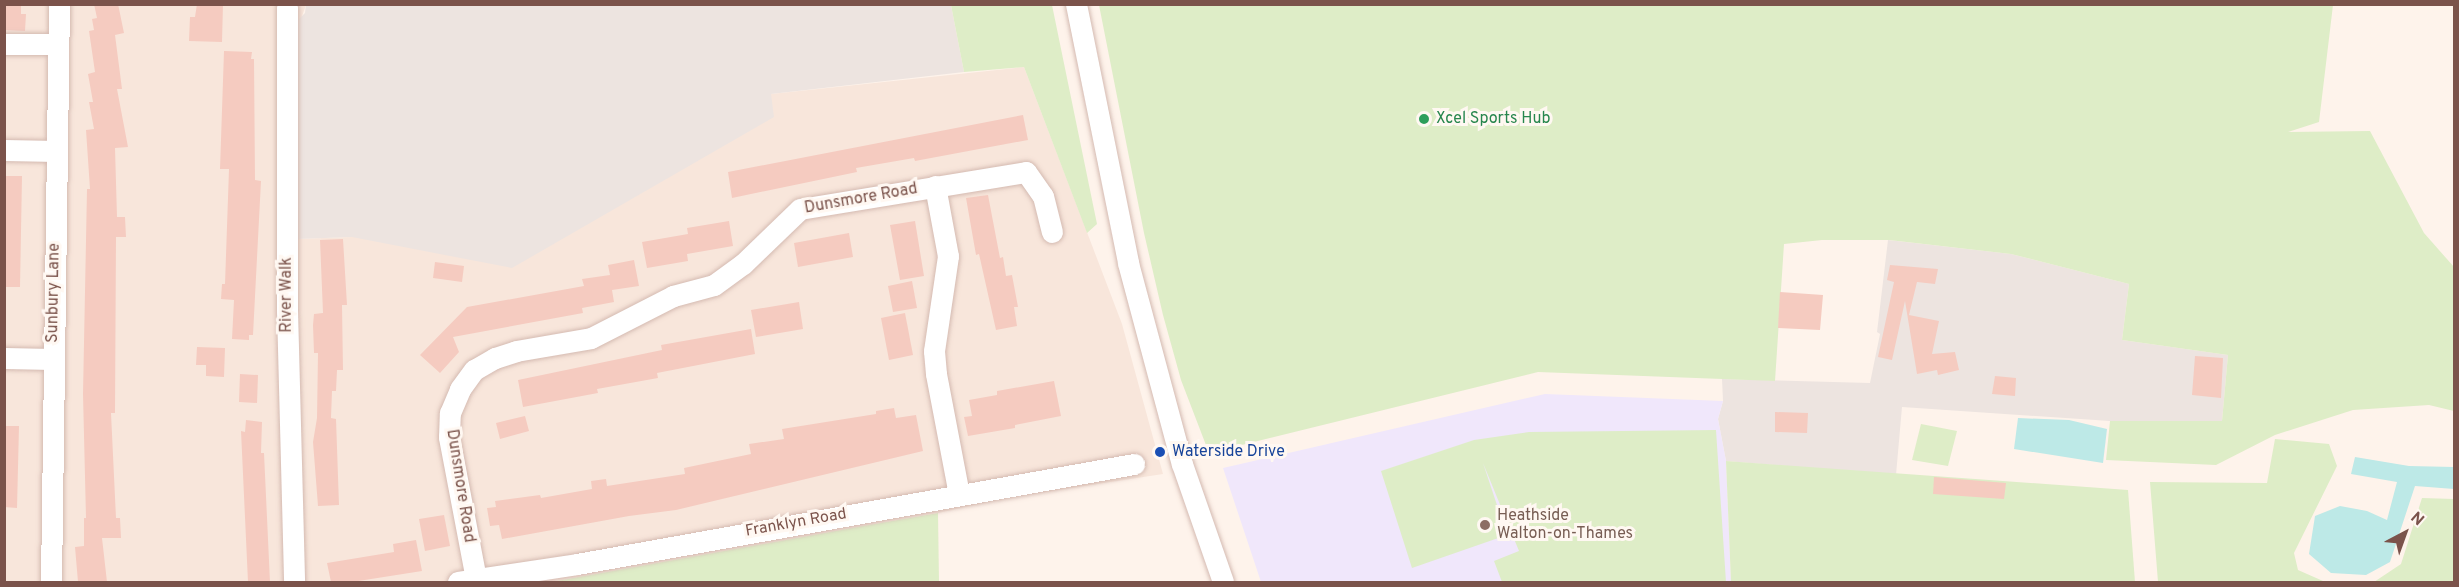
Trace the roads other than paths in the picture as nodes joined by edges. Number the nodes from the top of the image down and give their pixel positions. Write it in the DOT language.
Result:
graph roads {
  1 [pos="59,4"];
  2 [pos="1076,4"];
  3 [pos="287,7"];
  4 [pos="4,44"];
  5 [pos="58,44"];
  6 [pos="4,150"];
  7 [pos="57,151"];
  8 [pos="936,186"];
  9 [pos="1052,232"];
  10 [pos="4,358"];
  11 [pos="53,359"];
  12 [pos="1134,464"];
  13 [pos="959,495"];
  14 [pos="467,581"];
  15 [pos="51,582"];
  16 [pos="294,582"];
  17 [pos="1223,582"];
  1 -- 5 [label="street, Sunbury Lane"];
  2 -- 17 [label="street"];
  3 -- 16 [label="street, River Walk"];
  4 -- 5 [label="street"];
  5 -- 7 [label="street, Sunbury Lane"];
  6 -- 7 [label="street"];
  7 -- 11 [label="street, Sunbury Lane"];
  8 -- 9 [label="street, Dunsmore Road"];
  8 -- 13 [label="street, Dunsmore Road"];
  8 -- 14 [label="street, Dunsmore Road"];
  10 -- 11 [label="street"];
  11 -- 15 [label="street, Sunbury Lane"];
  12 -- 13 [label="street, Franklyn Road"];
  13 -- 14 [label="street, Franklyn Road"];
}
